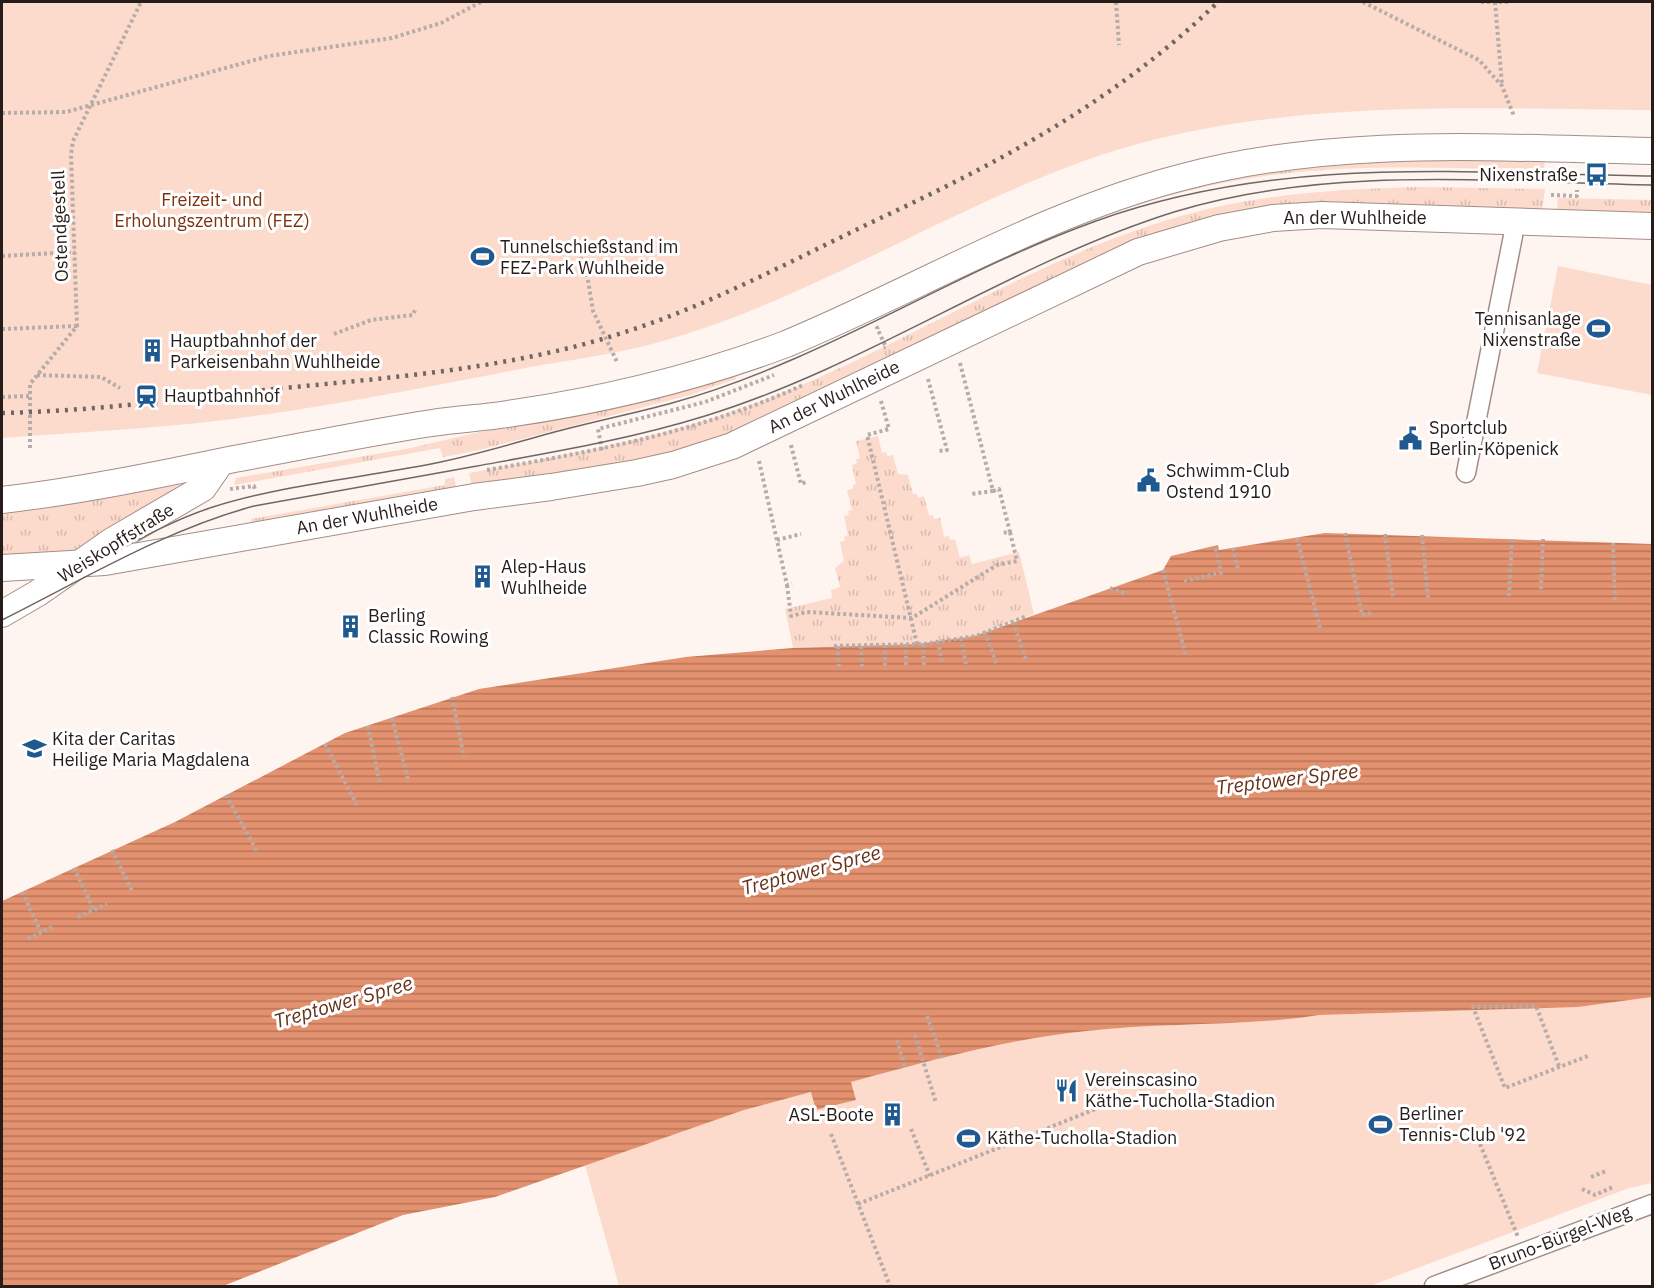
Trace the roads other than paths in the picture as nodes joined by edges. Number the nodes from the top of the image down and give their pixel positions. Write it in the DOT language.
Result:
graph roads {
  1 [pos="1653,151"];
  2 [pos="1514,221"];
  3 [pos="1653,226"];
  4 [pos="220,462"];
  5 [pos="1466,473"];
  6 [pos="2,500"];
  7 [pos="78,565"];
  8 [pos="2,568"];
  9 [pos="2,614"];
  10 [pos="1653,1204"];
  11 [pos="1434,1287"];
  1 -- 4 [label="main road"];
  2 -- 3 [label="main road, An der Wuhlheide"];
  2 -- 5 [label="street"];
  2 -- 7 [label="main road, An der Wuhlheide"];
  4 -- 6 [label="main road"];
  4 -- 7 [label="main road, Weiskopffstraße"];
  7 -- 8 [label="main road, An der Wuhlheide"];
  7 -- 9 [label="main road, Weiskopffstraße"];
  10 -- 11 [label="street, Bruno-Bürgel-Weg"];
}
